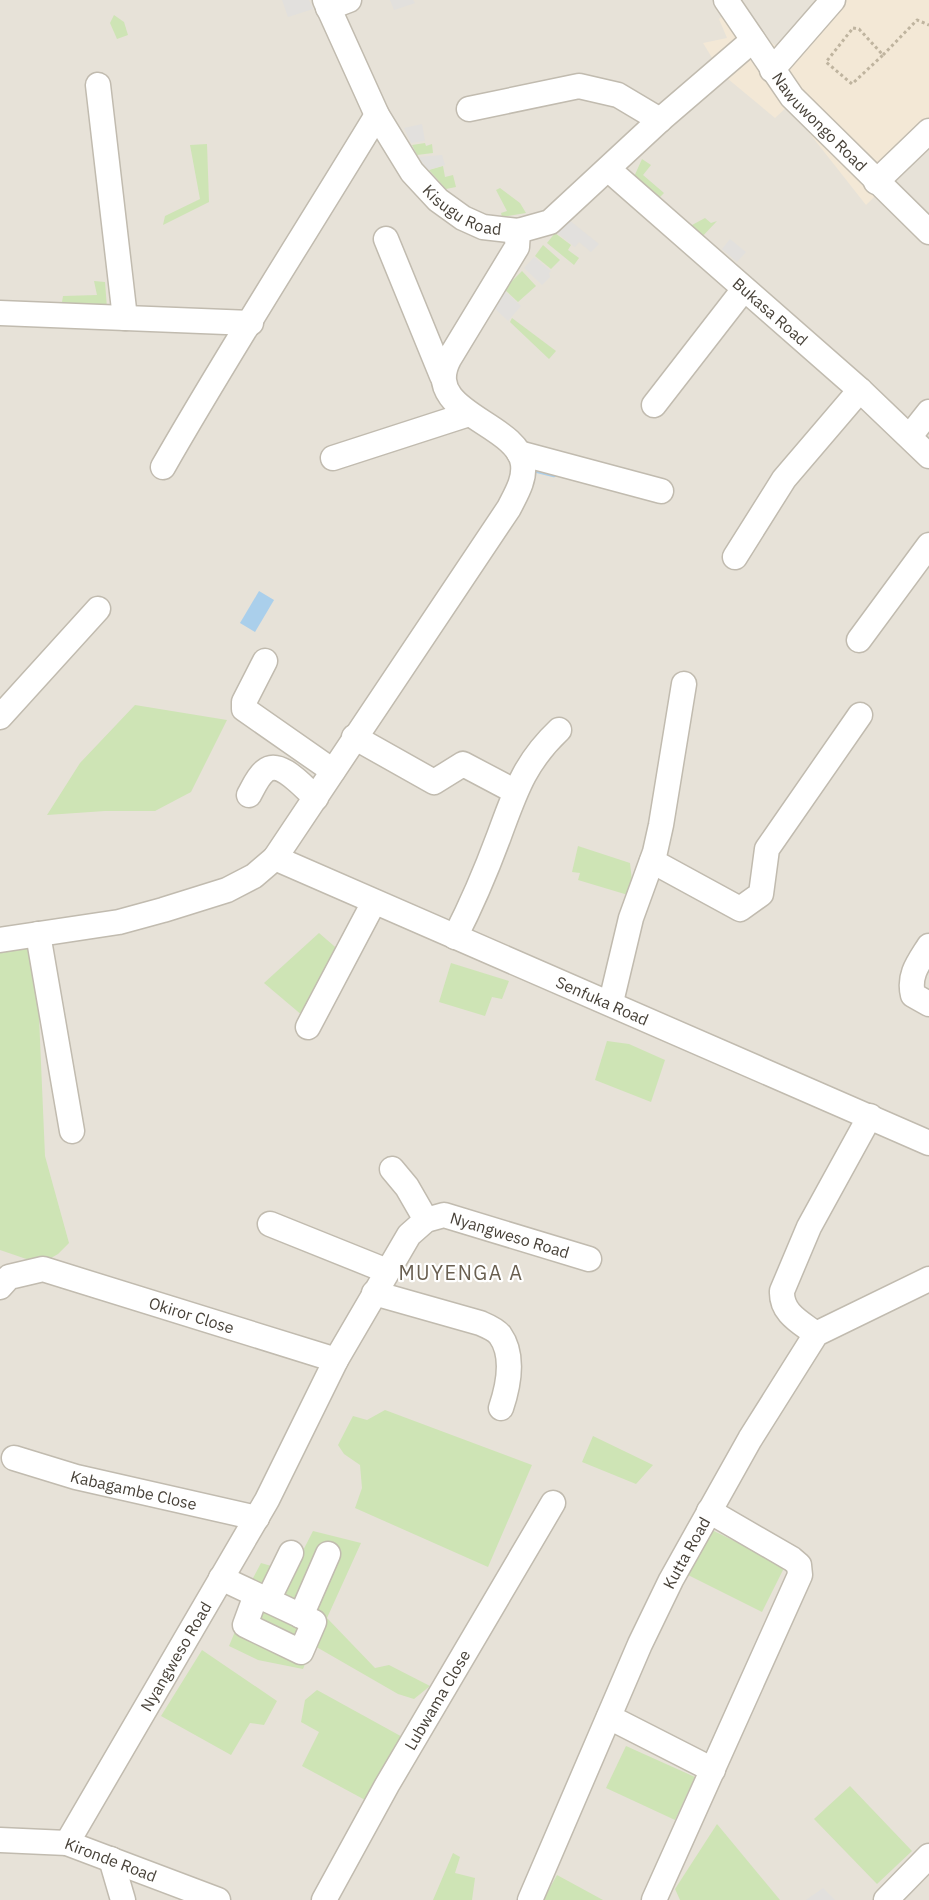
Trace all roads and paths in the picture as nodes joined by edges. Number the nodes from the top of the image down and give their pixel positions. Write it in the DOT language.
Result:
graph roads {
  1 [pos="726,0"];
  2 [pos="833,0"];
  3 [pos="334,3"];
  4 [pos="929,25"];
  5 [pos="753,40"];
  6 [pos="883,55"];
  7 [pos="772,70"];
  8 [pos="98,86"];
  9 [pos="470,109"];
  10 [pos="377,115"];
  11 [pos="660,120"];
  12 [pos="929,131"];
  13 [pos="608,169"];
  14 [pos="876,182"];
  15 [pos="518,231"];
  16 [pos="929,232"];
  17 [pos="386,239"];
  18 [pos="744,289"];
  19 [pos="0,313"];
  20 [pos="125,318"];
  21 [pos="251,323"];
  22 [pos="442,376"];
  23 [pos="860,390"];
  24 [pos="654,405"];
  25 [pos="929,412"];
  26 [pos="469,414"];
  27 [pos="910,436"];
  28 [pos="519,453"];
  29 [pos="929,456"];
  30 [pos="333,458"];
  31 [pos="163,467"];
  32 [pos="661,491"];
  33 [pos="929,545"];
  34 [pos="735,557"];
  35 [pos="98,609"];
  36 [pos="859,640"];
  37 [pos="265,661"];
  38 [pos="684,684"];
  39 [pos="860,715"];
  40 [pos="0,717"];
  41 [pos="559,730"];
  42 [pos="354,737"];
  43 [pos="333,771"];
  44 [pos="514,791"];
  45 [pos="249,795"];
  46 [pos="316,798"];
  47 [pos="275,858"];
  48 [pos="652,861"];
  49 [pos="374,902"];
  50 [pos="38,934"];
  51 [pos="455,937"];
  52 [pos="0,940"];
  53 [pos="929,946"];
  54 [pos="611,1002"];
  55 [pos="929,1004"];
  56 [pos="308,1027"];
  57 [pos="870,1116"];
  58 [pos="72,1131"];
  59 [pos="929,1143"];
  60 [pos="392,1169"];
  61 [pos="426,1220"];
  62 [pos="270,1224"];
  63 [pos="590,1259"];
  64 [pos="387,1271"];
  65 [pos="929,1279"];
  66 [pos="0,1287"];
  67 [pos="375,1293"];
  68 [pos="816,1334"];
  69 [pos="336,1360"];
  70 [pos="501,1408"];
  71 [pos="14,1458"];
  72 [pos="553,1503"];
  73 [pos="709,1511"];
  74 [pos="257,1518"];
  75 [pos="291,1552"];
  76 [pos="328,1554"];
  77 [pos="221,1578"];
  78 [pos="262,1598"];
  79 [pos="301,1616"];
  80 [pos="609,1717"];
  81 [pos="713,1770"];
  82 [pos="0,1840"];
  83 [pos="67,1843"];
  84 [pos="929,1856"];
  85 [pos="111,1859"];
  86 [pos="123,1900"];
  87 [pos="218,1900"];
  88 [pos="324,1900"];
  89 [pos="530,1900"];
  90 [pos="654,1900"];
  91 [pos="886,1900"];
  1 -- 5 [label="street, Nawuwongo Road"];
  2 -- 7 [label="street"];
  3 -- 10 [label="street, Kisugu Road"];
  4 -- 6 [label="path"];
  5 -- 7 [label="street, Nawuwongo Road"];
  5 -- 11 [label="street, Kisugu Road"];
  6 -- 6 [label="path"];
  7 -- 14 [label="street, Nawuwongo Road"];
  8 -- 20 [label="street"];
  9 -- 11 [label="street"];
  10 -- 15 [label="street, Kisugu Road"];
  10 -- 21 [label="street"];
  11 -- 13 [label="street, Kisugu Road"];
  12 -- 14 [label="street"];
  13 -- 15 [label="street, Kisugu Road"];
  13 -- 18 [label="street, Bukasa Road"];
  14 -- 16 [label="street, Nawuwongo Road"];
  15 -- 22 [label="street"];
  17 -- 22 [label="street"];
  18 -- 23 [label="street, Bukasa Road"];
  18 -- 24 [label="street"];
  19 -- 20 [label="street"];
  20 -- 21 [label="street"];
  21 -- 31 [label="street"];
  22 -- 26 [label="street"];
  23 -- 27 [label="street, Bukasa Road"];
  23 -- 34 [label="street"];
  25 -- 27 [label="street"];
  26 -- 28 [label="street"];
  26 -- 30 [label="street"];
  27 -- 29 [label="street, Bukasa Road"];
  28 -- 32 [label="street"];
  28 -- 42 [label="street"];
  33 -- 36 [label="street"];
  35 -- 40 [label="street"];
  37 -- 43 [label="street"];
  38 -- 48 [label="street"];
  39 -- 48 [label="street"];
  41 -- 44 [label="street"];
  42 -- 43 [label="street"];
  42 -- 44 [label="street"];
  43 -- 46 [label="street"];
  44 -- 51 [label="street"];
  45 -- 46 [label="street"];
  46 -- 47 [label="street"];
  47 -- 49 [label="street, Senfuka Road"];
  47 -- 50 [label="street"];
  48 -- 54 [label="street"];
  49 -- 51 [label="street, Senfuka Road"];
  49 -- 56 [label="street"];
  50 -- 52 [label="street"];
  50 -- 58 [label="street"];
  51 -- 54 [label="street, Senfuka Road"];
  53 -- 55 [label="street"];
  54 -- 57 [label="street, Senfuka Road"];
  57 -- 59 [label="street, Senfuka Road"];
  57 -- 68 [label="street"];
  60 -- 61 [label="street"];
  61 -- 63 [label="street, Nyangweso Road"];
  61 -- 64 [label="street, Nyangweso Road"];
  62 -- 64 [label="street"];
  64 -- 67 [label="street, Nyangweso Road"];
  65 -- 68 [label="street"];
  66 -- 69 [label="street, Okiror Close"];
  67 -- 69 [label="street, Nyangweso Road"];
  67 -- 70 [label="street"];
  68 -- 73 [label="street, Kutta Road"];
  69 -- 74 [label="street, Nyangweso Road"];
  71 -- 74 [label="street, Kabagambe Close"];
  72 -- 88 [label="street, Lubwama Close"];
  73 -- 80 [label="street, Kutta Road"];
  73 -- 81 [label="street"];
  74 -- 77 [label="street, Nyangweso Road"];
  75 -- 78 [label="street"];
  76 -- 79 [label="street"];
  77 -- 78 [label="street"];
  77 -- 83 [label="street, Nyangweso Road"];
  78 -- 79 [label="street"];
  78 -- 79 [label="street"];
  80 -- 81 [label="street"];
  80 -- 89 [label="street, Kutta Road"];
  81 -- 90 [label="street"];
  82 -- 83 [label="street, Kironde Road"];
  83 -- 85 [label="street, Kironde Road"];
  84 -- 91 [label="street"];
  85 -- 86 [label="street"];
  85 -- 87 [label="street, Kironde Road"];
}
